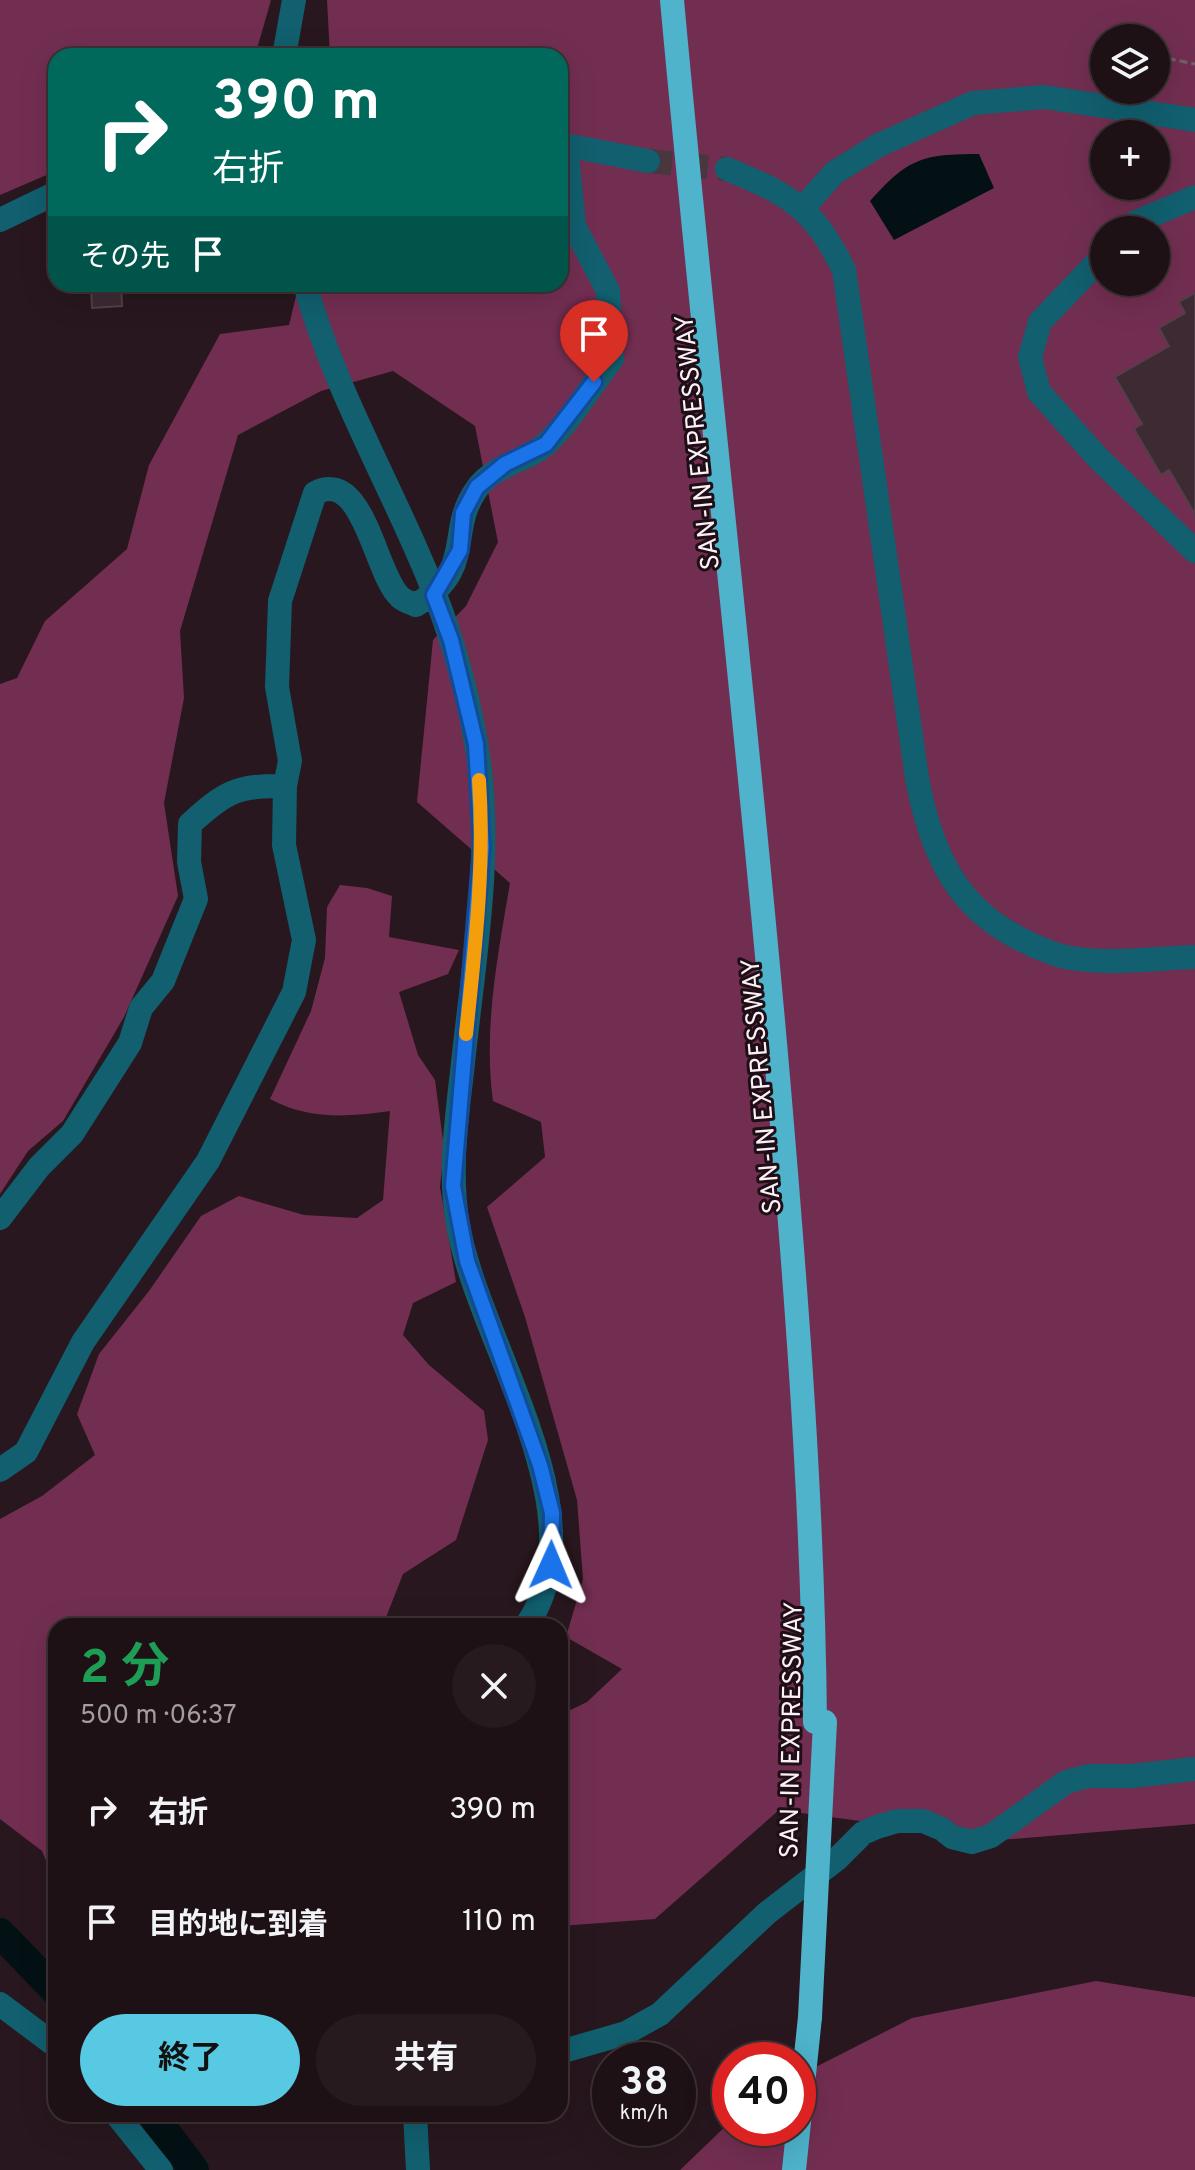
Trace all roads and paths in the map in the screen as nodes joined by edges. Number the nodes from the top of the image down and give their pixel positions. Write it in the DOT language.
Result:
graph roads {
  1 [pos="294,0"];
  2 [pos="672,0"];
  3 [pos="684,0"];
  4 [pos="285,48"];
  5 [pos="1170,59"];
  6 [pos="1195,64"];
  7 [pos="1195,120"];
  8 [pos="568,146"];
  9 [pos="648,161"];
  10 [pos="727,169"];
  11 [pos="568,182"];
  12 [pos="48,197"];
  13 [pos="1195,197"];
  14 [pos="803,208"];
  15 [pos="1150,216"];
  16 [pos="0,220"];
  17 [pos="1090,270"];
  18 [pos="307,292"];
  19 [pos="1195,551"];
  20 [pos="434,595"];
  21 [pos="285,786"];
  22 [pos="1195,957"];
  23 [pos="0,1218"];
  24 [pos="0,1470"];
  25 [pos="530,1618"];
  26 [pos="820,1722"];
  27 [pos="1195,1768"];
  28 [pos="0,2004"];
  29 [pos="805,2017"];
  30 [pos="48,2040"];
  31 [pos="800,2042"];
  32 [pos="568,2050"];
  33 [pos="122,2122"];
  34 [pos="415,2122"];
  35 [pos="787,2146"];
  36 [pos="161,2170"];
  37 [pos="418,2170"];
  38 [pos="785,2170"];
  39 [pos="794,2170"];
  1 -- 4 [label="street"];
  2 -- 26 [label="highway, SAN-IN EXPRESSWAY"];
  3 -- 26 [label="highway, SAN-IN EXPRESSWAY"];
  5 -- 6 [label="path"];
  7 -- 14 [label="street"];
  8 -- 9 [label="street"];
  10 -- 14 [label="street"];
  11 -- 20 [label="street"];
  12 -- 16 [label="street"];
  13 -- 15 [label="street"];
  14 -- 22 [label="street"];
  17 -- 19 [label="street"];
  18 -- 20 [label="street"];
  20 -- 21 [label="street"];
  20 -- 25 [label="street"];
  21 -- 23 [label="street"];
  21 -- 24 [label="street"];
  26 -- 29 [label="highway, SAN-IN EXPRESSWAY"];
  27 -- 32 [label="street"];
  28 -- 30 [label="street"];
  29 -- 31 [label="highway, SAN-IN EXPRESSWAY"];
  29 -- 39 [label="highway, SAN-IN EXPRESSWAY"];
  33 -- 36 [label="street"];
  34 -- 37 [label="street"];
  35 -- 38 [label="highway"];
}
